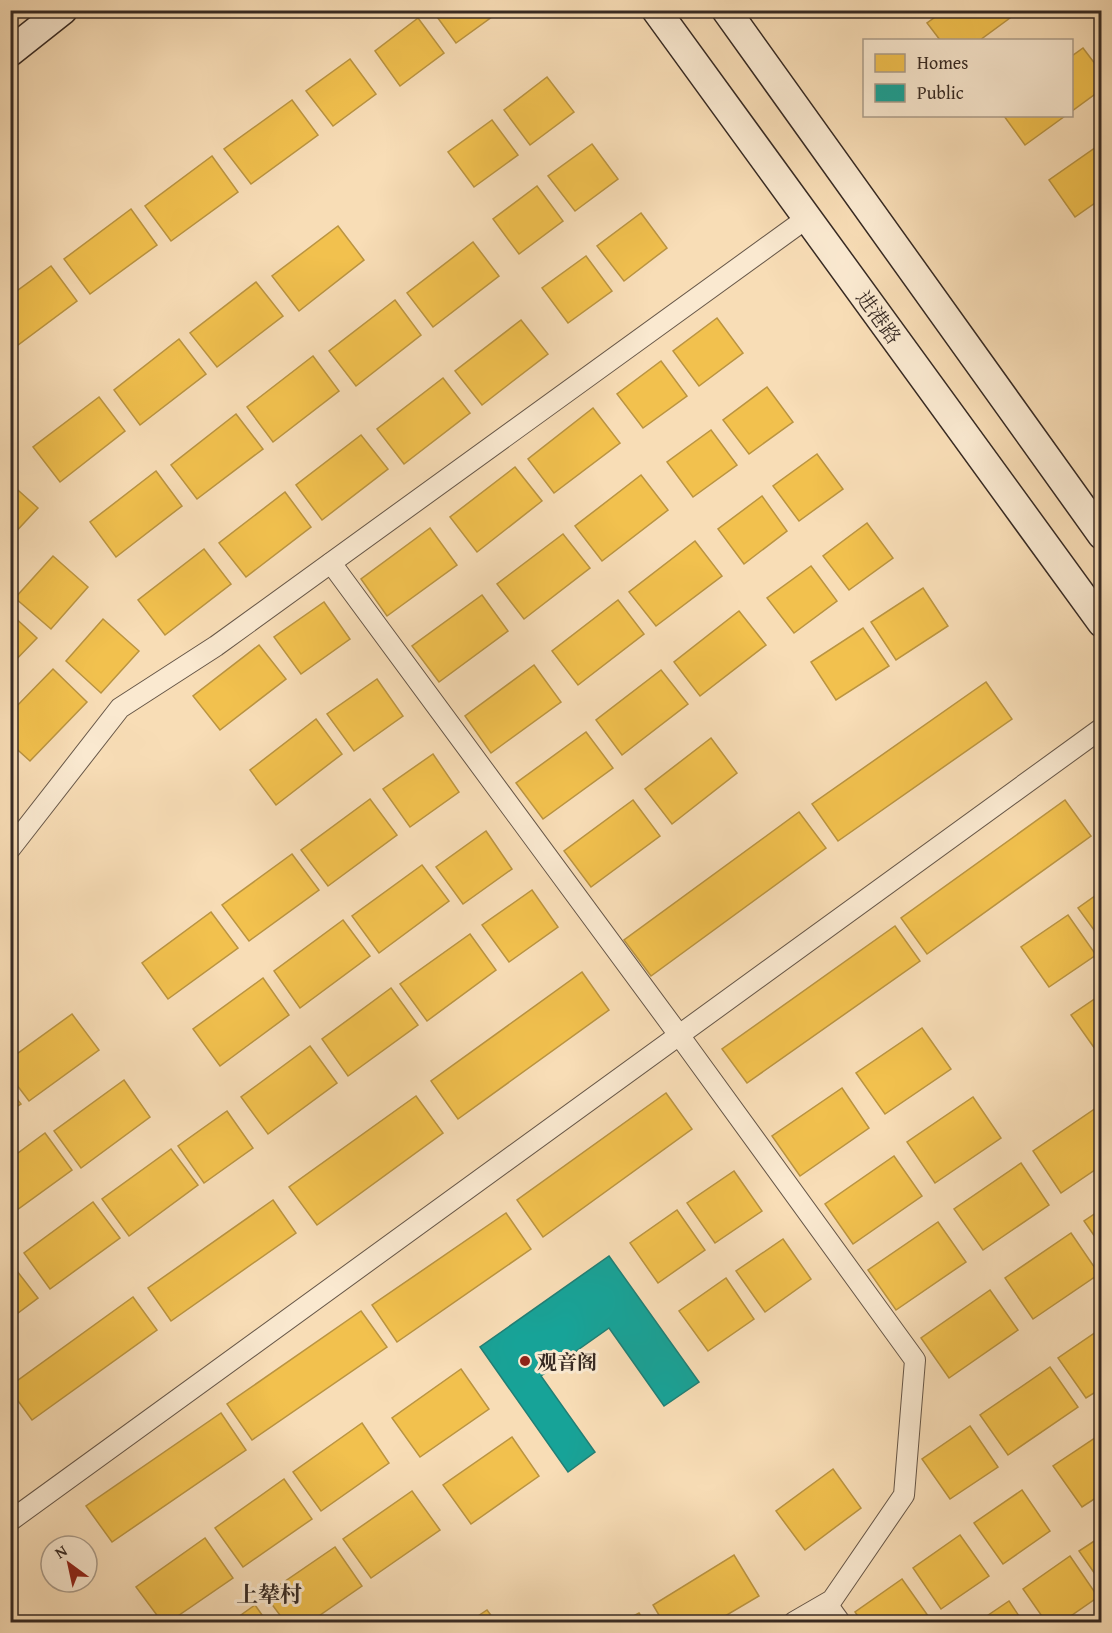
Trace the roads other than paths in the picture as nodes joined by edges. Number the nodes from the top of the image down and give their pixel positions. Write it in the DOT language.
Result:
graph roads {
  1 [pos="63,10"];
  2 [pos="656,10"];
  3 [pos="726,10"];
  4 [pos="10,52"];
  5 [pos="807,218"];
  6 [pos="1101,535"];
  7 [pos="331,563"];
  8 [pos="1101,623"];
  9 [pos="1101,728"];
  10 [pos="10,849"];
  11 [pos="679,1035"];
  12 [pos="10,1521"];
  13 [pos="827,1604"];
  14 [pos="794,1623"];
  15 [pos="840,1623"];
  1 -- 4 [label="main road"];
  2 -- 5 [label="main road, 进港路"];
  3 -- 6 [label="main road"];
  5 -- 7 [label="street"];
  5 -- 8 [label="main road, 进港路"];
  7 -- 10 [label="street"];
  7 -- 11 [label="street"];
  9 -- 11 [label="street"];
  11 -- 12 [label="street"];
  11 -- 13 [label="street"];
  13 -- 14 [label="street"];
  13 -- 15 [label="street"];
}
